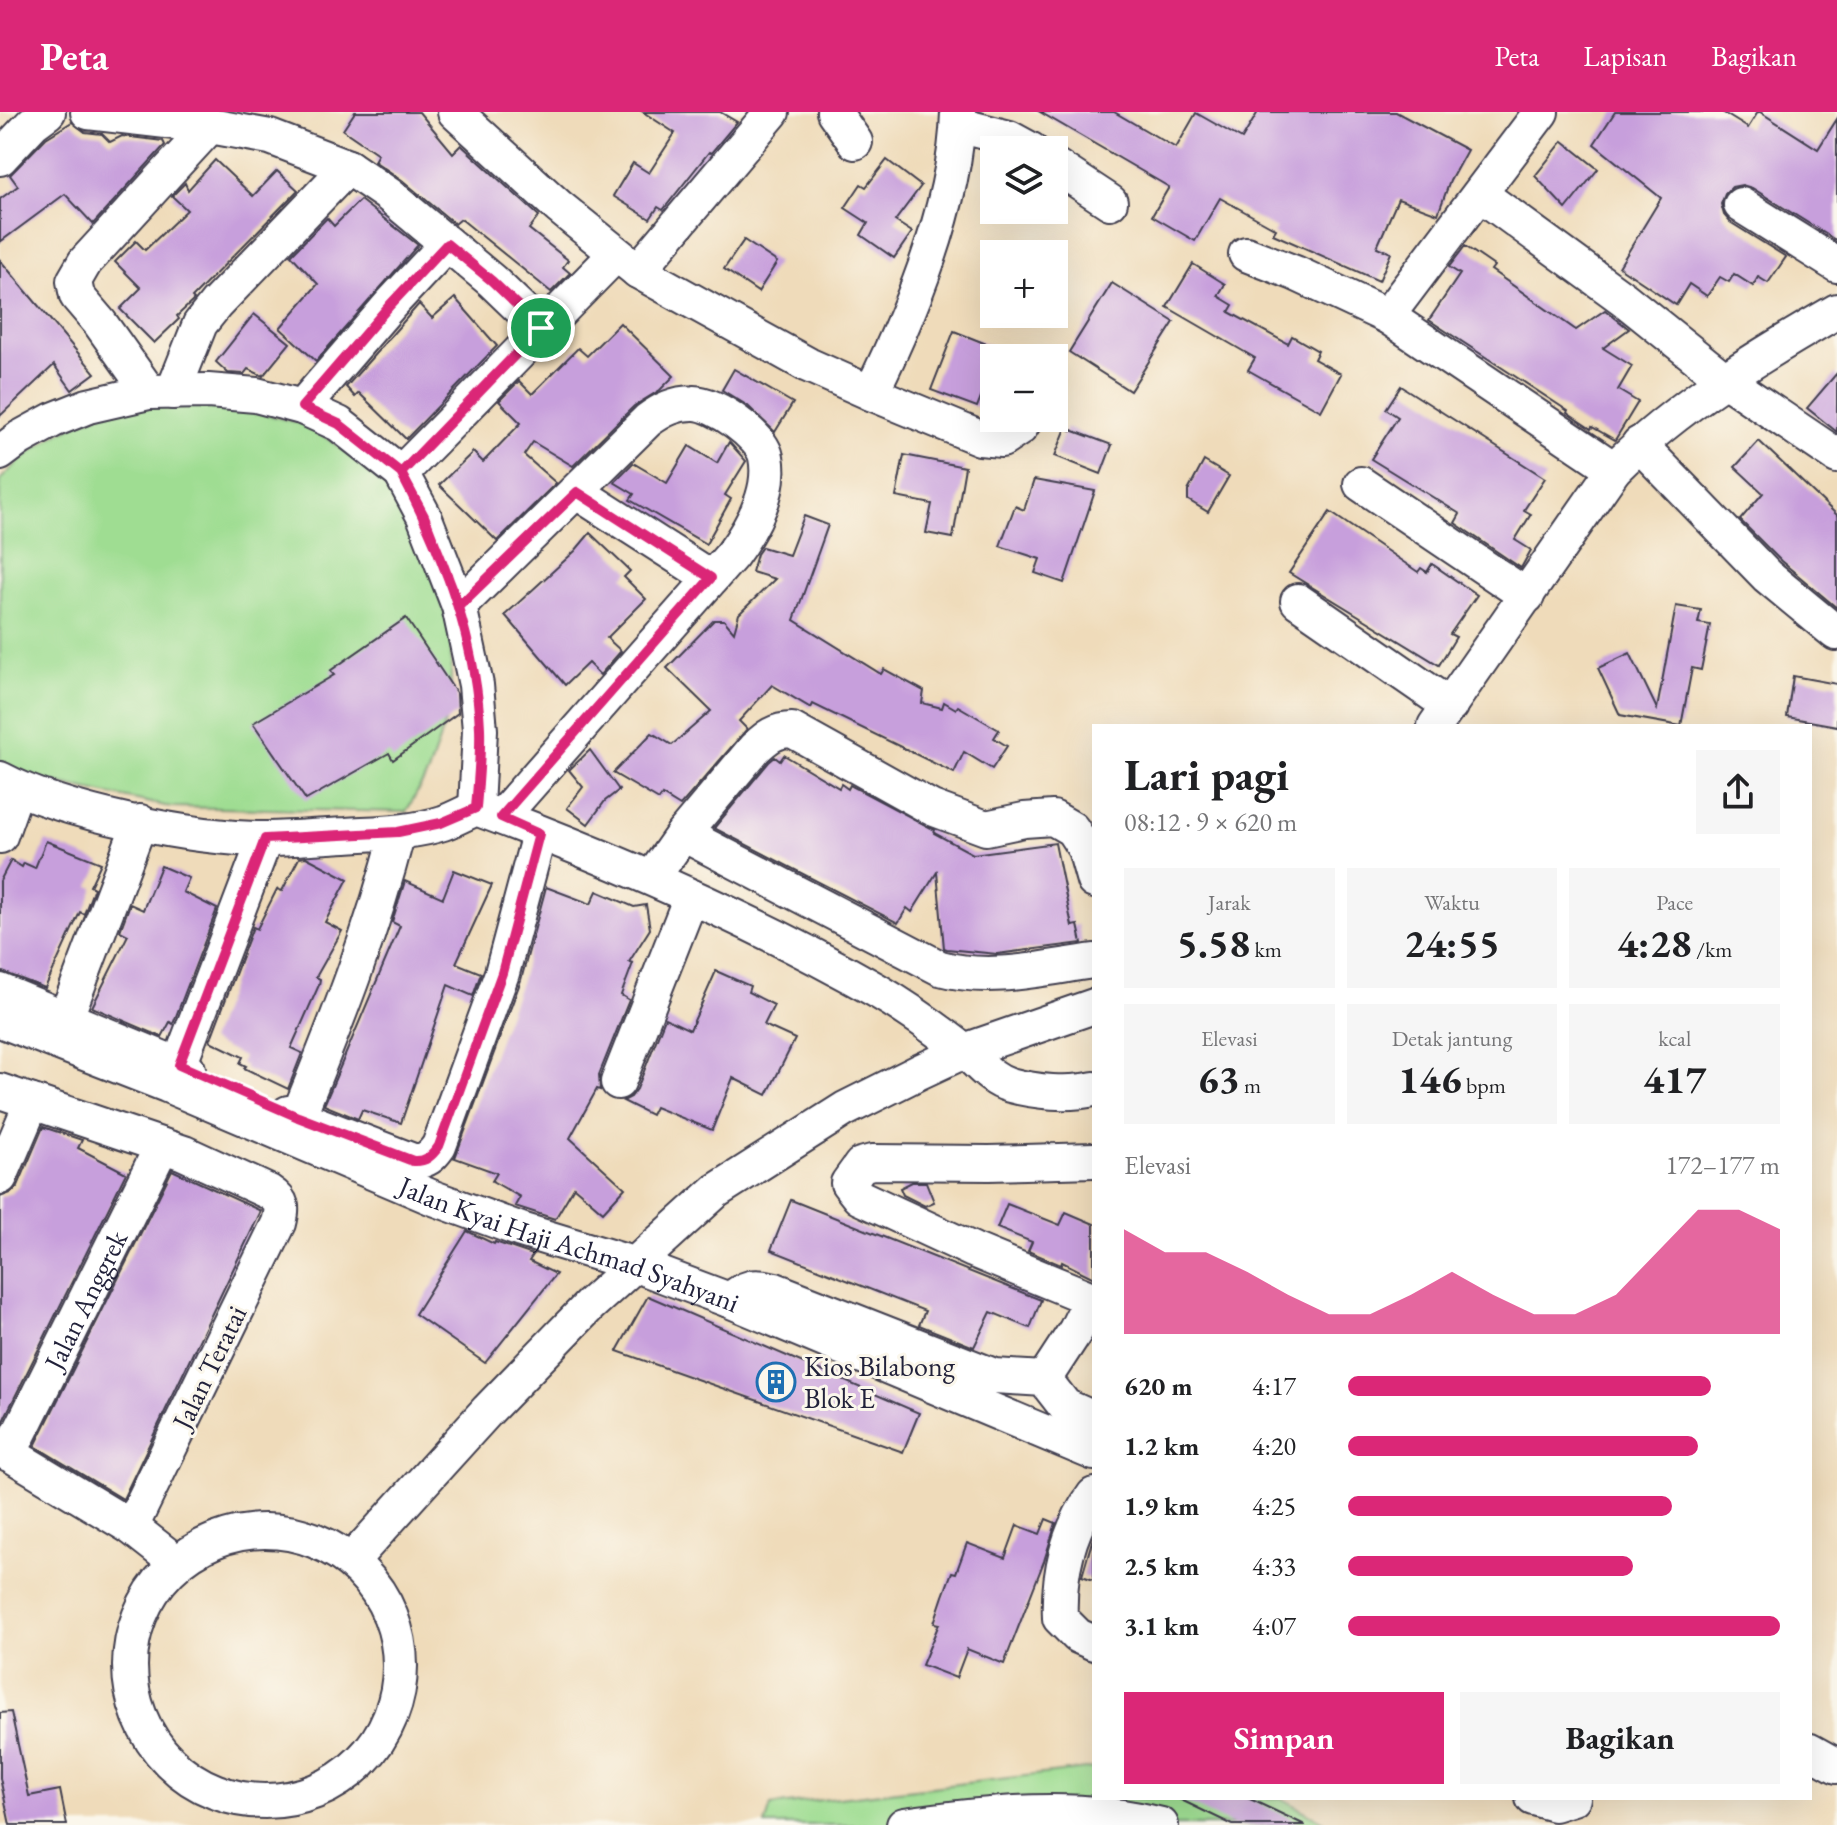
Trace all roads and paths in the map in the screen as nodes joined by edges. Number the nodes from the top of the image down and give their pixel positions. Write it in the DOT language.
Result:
graph roads {
  1 [pos="48,112"];
  2 [pos="88,112"];
  3 [pos="455,112"];
  4 [pos="834,112"];
  5 [pos="1541,112"];
  6 [pos="764,115"];
  7 [pos="958,118"];
  8 [pos="210,126"];
  9 [pos="1004,136"];
  10 [pos="855,142"];
  11 [pos="0,158"];
  12 [pos="348,167"];
  13 [pos="1068,174"];
  14 [pos="1480,194"];
  15 [pos="1110,202"];
  16 [pos="1741,205"];
  17 [pos="447,244"];
  18 [pos="1246,254"];
  19 [pos="627,263"];
  20 [pos="1837,265"];
  21 [pos="1837,311"];
  22 [pos="1387,316"];
  23 [pos="541,328"];
  24 [pos="1725,380"];
  25 [pos="161,392"];
  26 [pos="871,393"];
  27 [pos="302,407"];
  28 [pos="1014,432"];
  29 [pos="7,437"];
  30 [pos="1639,444"];
  31 [pos="1837,456"];
  32 [pos="1614,469"];
  33 [pos="401,473"];
  34 [pos="1361,484"];
  35 [pos="577,492"];
  36 [pos="711,578"];
  37 [pos="1527,596"];
  38 [pos="1298,601"];
  39 [pos="459,606"];
  40 [pos="1836,633"];
  41 [pos="1442,716"];
  42 [pos="9,783"];
  43 [pos="488,813"];
  44 [pos="140,822"];
  45 [pos="398,832"];
  46 [pos="539,834"];
  47 [pos="683,834"];
  48 [pos="0,836"];
  49 [pos="265,839"];
  50 [pos="1092,874"];
  51 [pos="652,878"];
  52 [pos="691,897"];
  53 [pos="1092,961"];
  54 [pos="0,991"];
  55 [pos="1092,1007"];
  56 [pos="66,1017"];
  57 [pos="0,1020"];
  58 [pos="964,1051"];
  59 [pos="179,1065"];
  60 [pos="618,1082"];
  61 [pos="1092,1090"];
  62 [pos="0,1091"];
  63 [pos="32,1102"];
  64 [pos="298,1117"];
  65 [pos="162,1146"];
  66 [pos="1092,1160"];
  67 [pos="0,1177"];
  68 [pos="636,1265"];
  69 [pos="729,1300"];
  70 [pos="1092,1300"];
  71 [pos="1092,1302"];
  72 [pos="994,1376"];
  73 [pos="1044,1379"];
  74 [pos="993,1411"];
  75 [pos="1074,1421"];
  76 [pos="1092,1450"];
  77 [pos="4,1451"];
  78 [pos="1091,1504"];
  79 [pos="131,1527"];
  80 [pos="352,1560"];
  81 [pos="177,1563"];
  82 [pos="1092,1642"];
  83 [pos="1812,1752"];
  84 [pos="1837,1766"];
  85 [pos="1540,1800"];
  86 [pos="1567,1800"];
  87 [pos="252,1814"];
  88 [pos="904,1825"];
  89 [pos="1161,1825"];
  1 -- 11 [label="street"];
  2 -- 8 [label="street"];
  3 -- 19 [label="street"];
  4 -- 10 [label="street"];
  5 -- 14 [label="street"];
  6 -- 19 [label="street"];
  7 -- 9 [label="street"];
  7 -- 26 [label="street"];
  8 -- 12 [label="street"];
  8 -- 25 [label="street"];
  12 -- 17 [label="street"];
  12 -- 25 [label="street"];
  13 -- 15 [label="street"];
  14 -- 22 [label="street"];
  14 -- 24 [label="street"];
  16 -- 20 [label="street"];
  17 -- 23 [label="street"];
  17 -- 27 [label="street"];
  18 -- 22 [label="street"];
  19 -- 23 [label="street"];
  19 -- 26 [label="street"];
  21 -- 24 [label="street"];
  22 -- 32 [label="street"];
  23 -- 33 [label="street"];
  24 -- 30 [label="street"];
  24 -- 31 [label="street"];
  25 -- 27 [label="street"];
  25 -- 29 [label="street"];
  26 -- 28 [label="street"];
  27 -- 33 [label="street"];
  30 -- 32 [label="street"];
  30 -- 40 [label="street"];
  32 -- 37 [label="street"];
  33 -- 39 [label="street"];
  34 -- 37 [label="street"];
  35 -- 36 [label="street"];
  35 -- 36 [label="street"];
  35 -- 39 [label="street"];
  36 -- 43 [label="street"];
  37 -- 41 [label="street"];
  38 -- 41 [label="street"];
  39 -- 43 [label="street"];
  42 -- 44 [label="street"];
  42 -- 48 [label="street"];
  43 -- 45 [label="street"];
  43 -- 46 [label="street"];
  44 -- 49 [label="street"];
  44 -- 56 [label="street"];
  45 -- 49 [label="street"];
  45 -- 64 [label="street"];
  46 -- 51 [label="street"];
  46 -- 64 [label="street"];
  47 -- 50 [label="street"];
  47 -- 51 [label="street"];
  47 -- 53 [label="street"];
  49 -- 59 [label="street"];
  51 -- 52 [label="street"];
  52 -- 58 [label="street"];
  52 -- 60 [label="street"];
  54 -- 56 [label="street"];
  55 -- 58 [label="street"];
  56 -- 59 [label="street"];
  57 -- 68 [label="street, Jalan Kyai Haji Achmad Syahyani"];
  58 -- 61 [label="street"];
  58 -- 68 [label="street"];
  59 -- 64 [label="street"];
  62 -- 63 [label="street"];
  63 -- 65 [label="street"];
  63 -- 67 [label="street"];
  65 -- 77 [label="street, Jalan Anggrek"];
  65 -- 79 [label="street, Jalan Teratai"];
  66 -- 70 [label="street"];
  68 -- 69 [label="street, Jalan Kyai Haji Achmad Syahyani"];
  68 -- 80 [label="street"];
  69 -- 72 [label="street"];
  69 -- 74 [label="street, Jalan Kyai Haji Achmad Syahyani"];
  71 -- 73 [label="street"];
  72 -- 73 [label="street"];
  72 -- 74 [label="street"];
  73 -- 75 [label="street"];
  74 -- 75 [label="street, Jalan Kyai Haji Achmad Syahyani"];
  75 -- 76 [label="street, Jalan Kyai Haji Achmad Syahyani"];
  77 -- 79 [label="street"];
  78 -- 82 [label="street"];
  79 -- 81 [label="street"];
  80 -- 81 [label="street"];
  80 -- 87 [label="street"];
  81 -- 87 [label="street"];
  83 -- 84 [label="street"];
  85 -- 86 [label="street"];
  88 -- 89 [label="street"];
}
